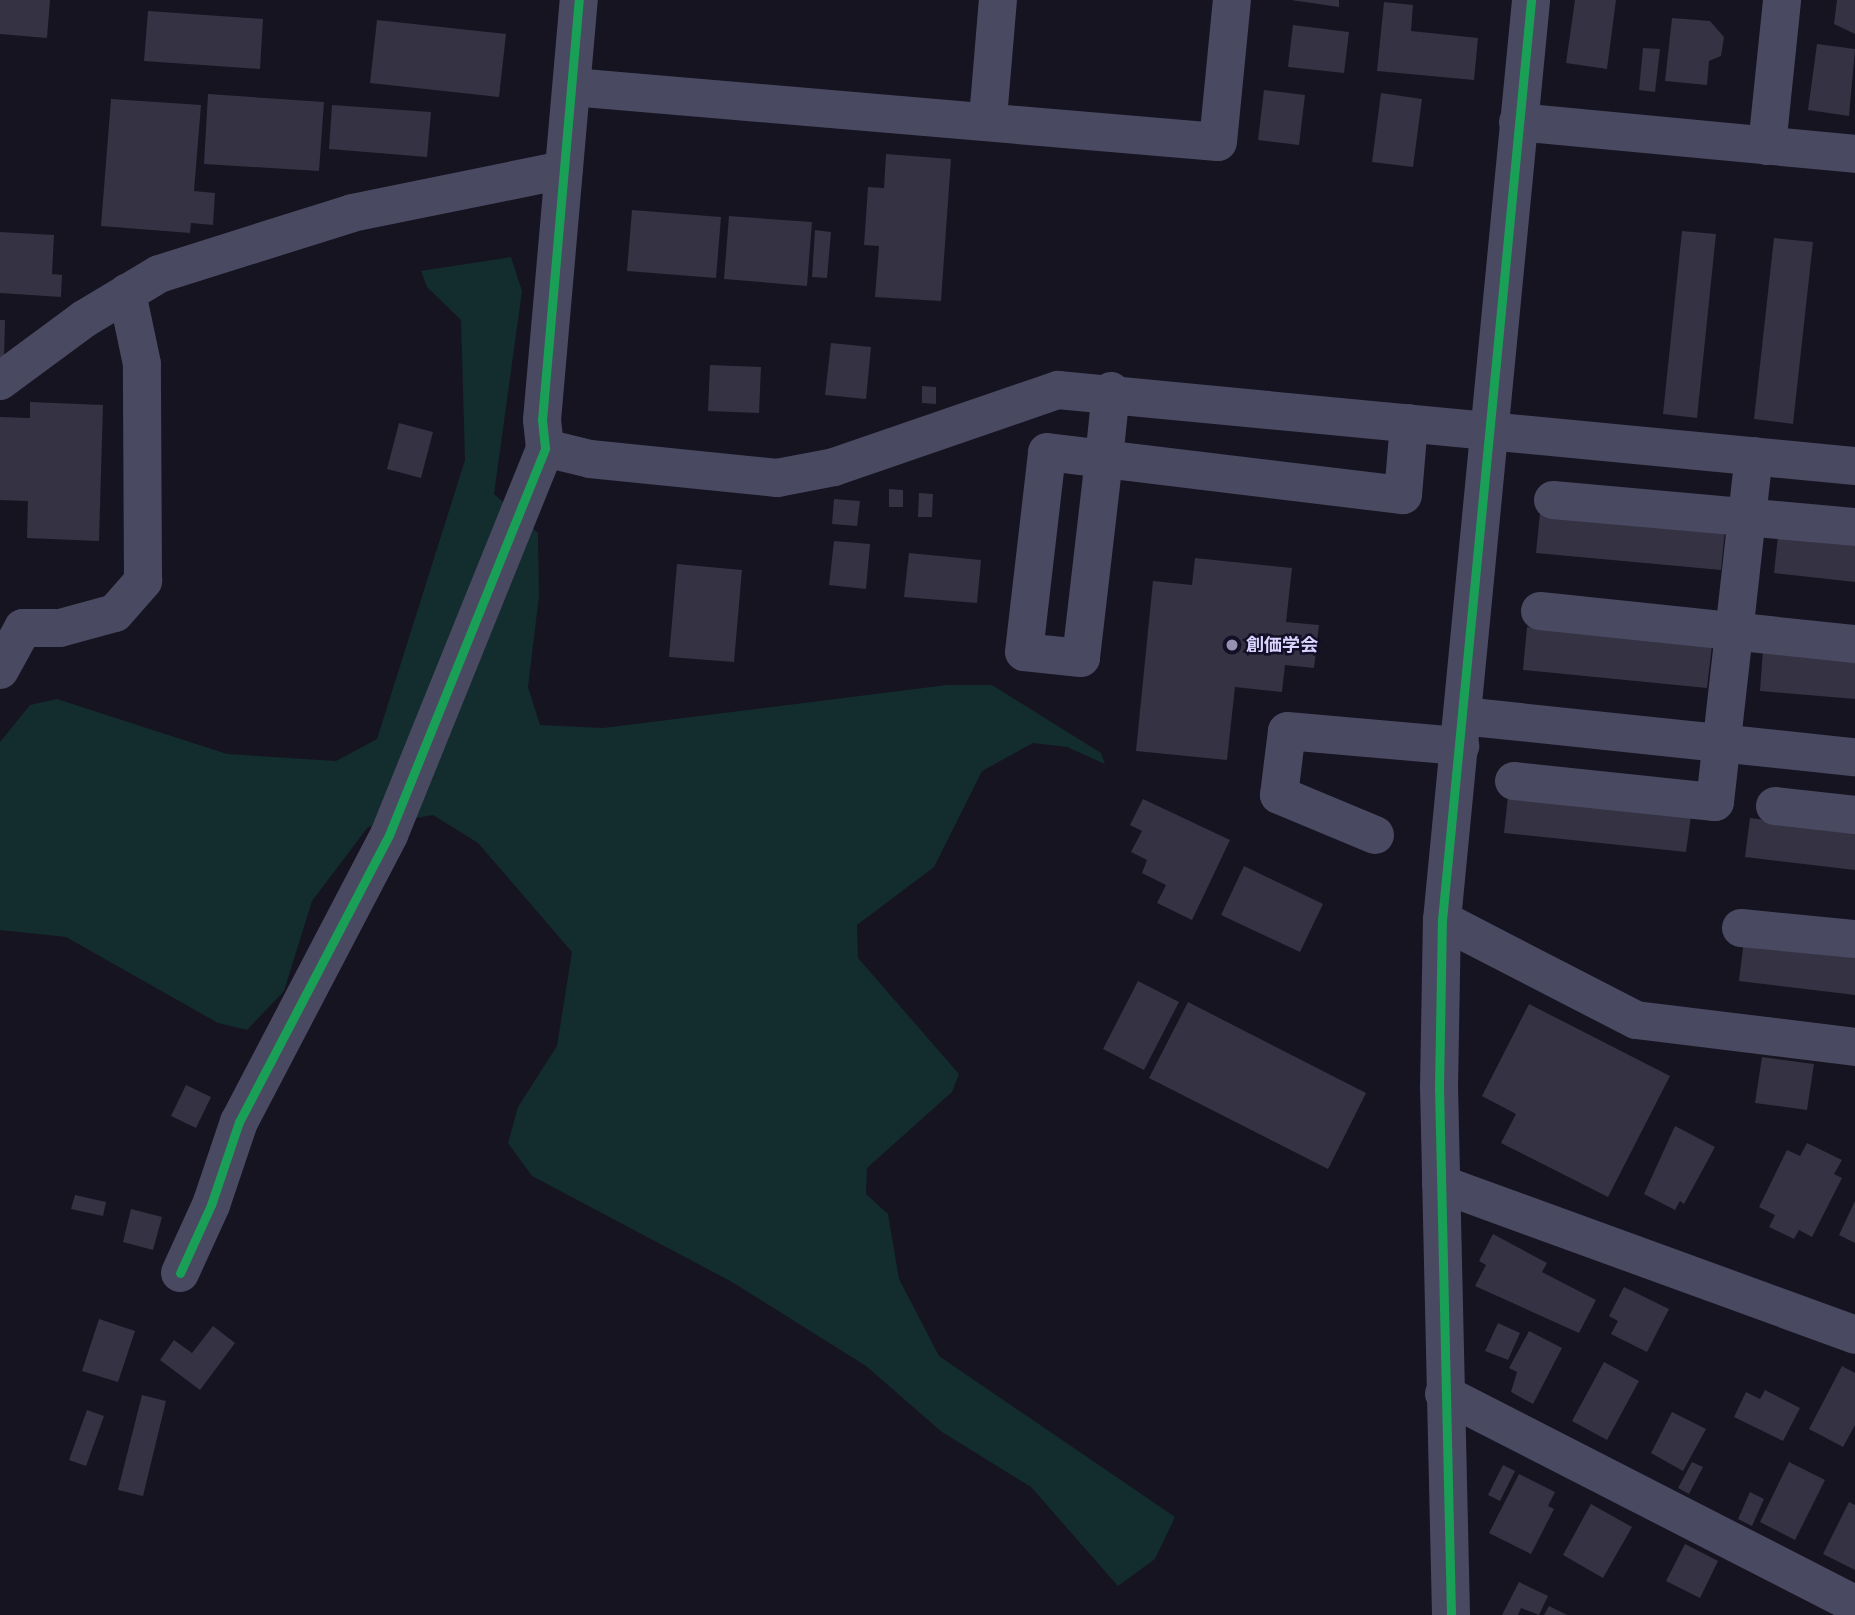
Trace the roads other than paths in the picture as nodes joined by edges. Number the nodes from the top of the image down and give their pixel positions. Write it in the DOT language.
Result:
graph roads {
  1 [pos="579,0"];
  2 [pos="998,0"];
  3 [pos="1232,0"];
  4 [pos="1531,0"];
  5 [pos="1782,0"];
  6 [pos="572,87"];
  7 [pos="988,118"];
  8 [pos="1518,122"];
  9 [pos="1768,146"];
  10 [pos="1855,154"];
  11 [pos="564,170"];
  12 [pos="127,293"];
  13 [pos="0,381"];
  14 [pos="1111,391"];
  15 [pos="1409,423"];
  16 [pos="1490,427"];
  17 [pos="545,448"];
  18 [pos="1754,456"];
  19 [pos="1104,459"];
  20 [pos="1855,466"];
  21 [pos="1553,500"];
  22 [pos="1748,518"];
  23 [pos="1855,527"];
  24 [pos="1540,611"];
  25 [pos="1736,632"];
  26 [pos="1855,644"];
  27 [pos="0,670"];
  28 [pos="1461,731"];
  29 [pos="1724,743"];
  30 [pos="1855,757"];
  31 [pos="1514,781"];
  32 [pos="1776,806"];
  33 [pos="1855,815"];
  34 [pos="1375,835"];
  35 [pos="1442,920"];
  36 [pos="1741,928"];
  37 [pos="1855,939"];
  38 [pos="1855,1047"];
  39 [pos="1441,1184"];
  40 [pos="180,1273"];
  41 [pos="1855,1335"];
  42 [pos="1444,1394"];
  43 [pos="1855,1604"];
  44 [pos="1451,1615"];
  1 -- 6 [label="street"];
  2 -- 7 [label="street"];
  3 -- 7 [label="street"];
  4 -- 8 [label="street"];
  5 -- 9 [label="street"];
  6 -- 7 [label="street"];
  6 -- 11 [label="street"];
  8 -- 9 [label="street"];
  8 -- 16 [label="street"];
  9 -- 10 [label="street"];
  11 -- 12 [label="street"];
  11 -- 17 [label="street"];
  12 -- 13 [label="street"];
  12 -- 27 [label="street"];
  14 -- 15 [label="street"];
  14 -- 17 [label="street"];
  14 -- 19 [label="street"];
  15 -- 16 [label="street"];
  15 -- 19 [label="street"];
  16 -- 18 [label="street"];
  16 -- 28 [label="street"];
  17 -- 40 [label="street"];
  18 -- 20 [label="street"];
  18 -- 22 [label="street"];
  19 -- 19 [label="street"];
  21 -- 22 [label="street"];
  22 -- 23 [label="street"];
  22 -- 25 [label="street"];
  24 -- 25 [label="street"];
  25 -- 26 [label="street"];
  25 -- 29 [label="street"];
  28 -- 29 [label="street"];
  28 -- 34 [label="street"];
  28 -- 35 [label="street"];
  29 -- 30 [label="street"];
  29 -- 31 [label="street"];
  32 -- 33 [label="street"];
  35 -- 38 [label="street"];
  35 -- 39 [label="street"];
  36 -- 37 [label="street"];
  39 -- 41 [label="street"];
  39 -- 42 [label="street"];
  42 -- 43 [label="street"];
  42 -- 44 [label="street"];
}
